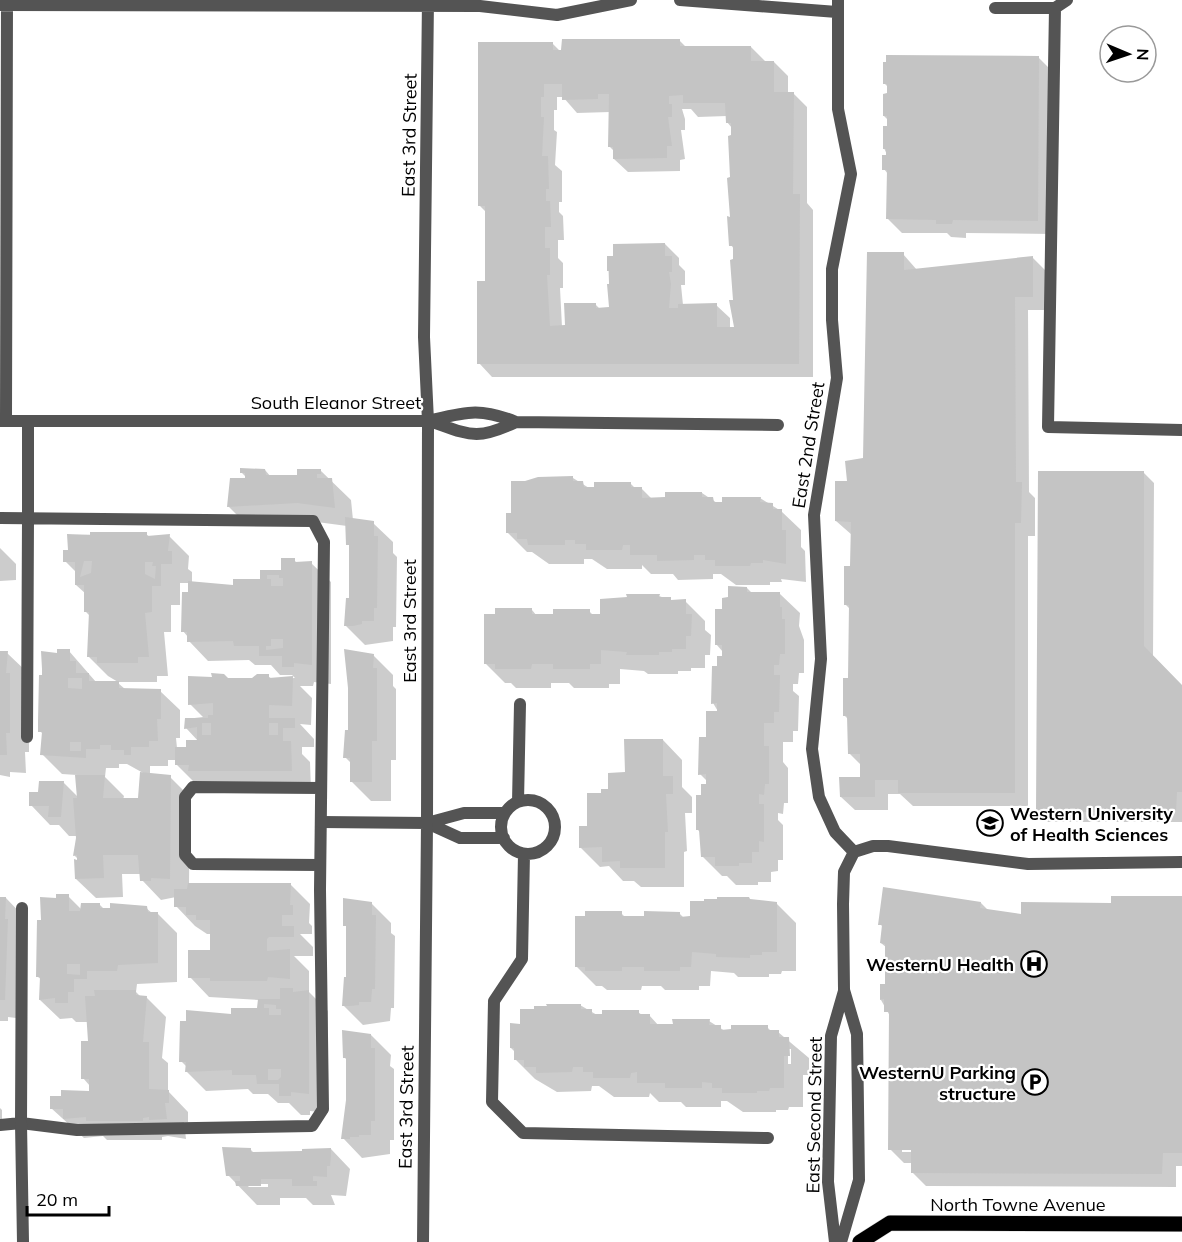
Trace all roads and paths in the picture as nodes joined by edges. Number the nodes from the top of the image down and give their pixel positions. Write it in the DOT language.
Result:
graph roads {
  1 [pos="631,0"];
  2 [pos="680,0"];
  3 [pos="1067,0"];
  4 [pos="5,3"];
  5 [pos="428,4"];
  6 [pos="837,6"];
  7 [pos="995,8"];
  8 [pos="1055,8"];
  9 [pos="428,420"];
  10 [pos="3,421"];
  11 [pos="27,421"];
  12 [pos="516,422"];
  13 [pos="778,425"];
  14 [pos="1182,430"];
  15 [pos="0,518"];
  16 [pos="28,518"];
  17 [pos="520,704"];
  18 [pos="27,738"];
  19 [pos="321,788"];
  20 [pos="518,802"];
  21 [pos="505,813"];
  22 [pos="321,822"];
  23 [pos="427,823"];
  24 [pos="504,838"];
  25 [pos="854,852"];
  26 [pos="524,854"];
  27 [pos="1182,862"];
  28 [pos="320,865"];
  29 [pos="22,908"];
  30 [pos="844,990"];
  31 [pos="21,1123"];
  32 [pos="0,1125"];
  33 [pos="768,1138"];
  34 [pos="1182,1224"];
  35 [pos="23,1242"];
  36 [pos="423,1242"];
  37 [pos="835,1242"];
  38 [pos="841,1242"];
  39 [pos="860,1242"];
  1 -- 5 [label="street"];
  2 -- 6 [label="street"];
  3 -- 8 [label="street"];
  4 -- 5 [label="street"];
  4 -- 10 [label="street"];
  5 -- 9 [label="street, East 3rd Street"];
  6 -- 25 [label="street, East 2nd Street"];
  7 -- 8 [label="street"];
  8 -- 14 [label="street"];
  9 -- 11 [label="street, South Eleanor Street"];
  9 -- 12 [label="street, South Eleanor Street"];
  9 -- 12 [label="street"];
  9 -- 23 [label="street, East 3rd Street"];
  10 -- 11 [label="street, South Eleanor Street"];
  11 -- 16 [label="street"];
  12 -- 13 [label="street, South Eleanor Street"];
  15 -- 16 [label="street"];
  16 -- 18 [label="street"];
  16 -- 19 [label="street"];
  17 -- 20 [label="street"];
  19 -- 22 [label="street"];
  19 -- 28 [label="street"];
  20 -- 21 [label="street"];
  20 -- 26 [label="street"];
  21 -- 23 [label="street"];
  21 -- 24 [label="street"];
  22 -- 23 [label="street"];
  22 -- 28 [label="street"];
  23 -- 24 [label="street"];
  23 -- 36 [label="street, East 3rd Street"];
  24 -- 26 [label="street"];
  25 -- 27 [label="street"];
  25 -- 30 [label="street, East Second Street"];
  26 -- 33 [label="street"];
  28 -- 31 [label="street"];
  29 -- 31 [label="street"];
  30 -- 37 [label="street, East Second Street"];
  30 -- 38 [label="street, East Second Street"];
  31 -- 32 [label="street"];
  31 -- 35 [label="street"];
  34 -- 39 [label="main road, North Towne Avenue"];
}
